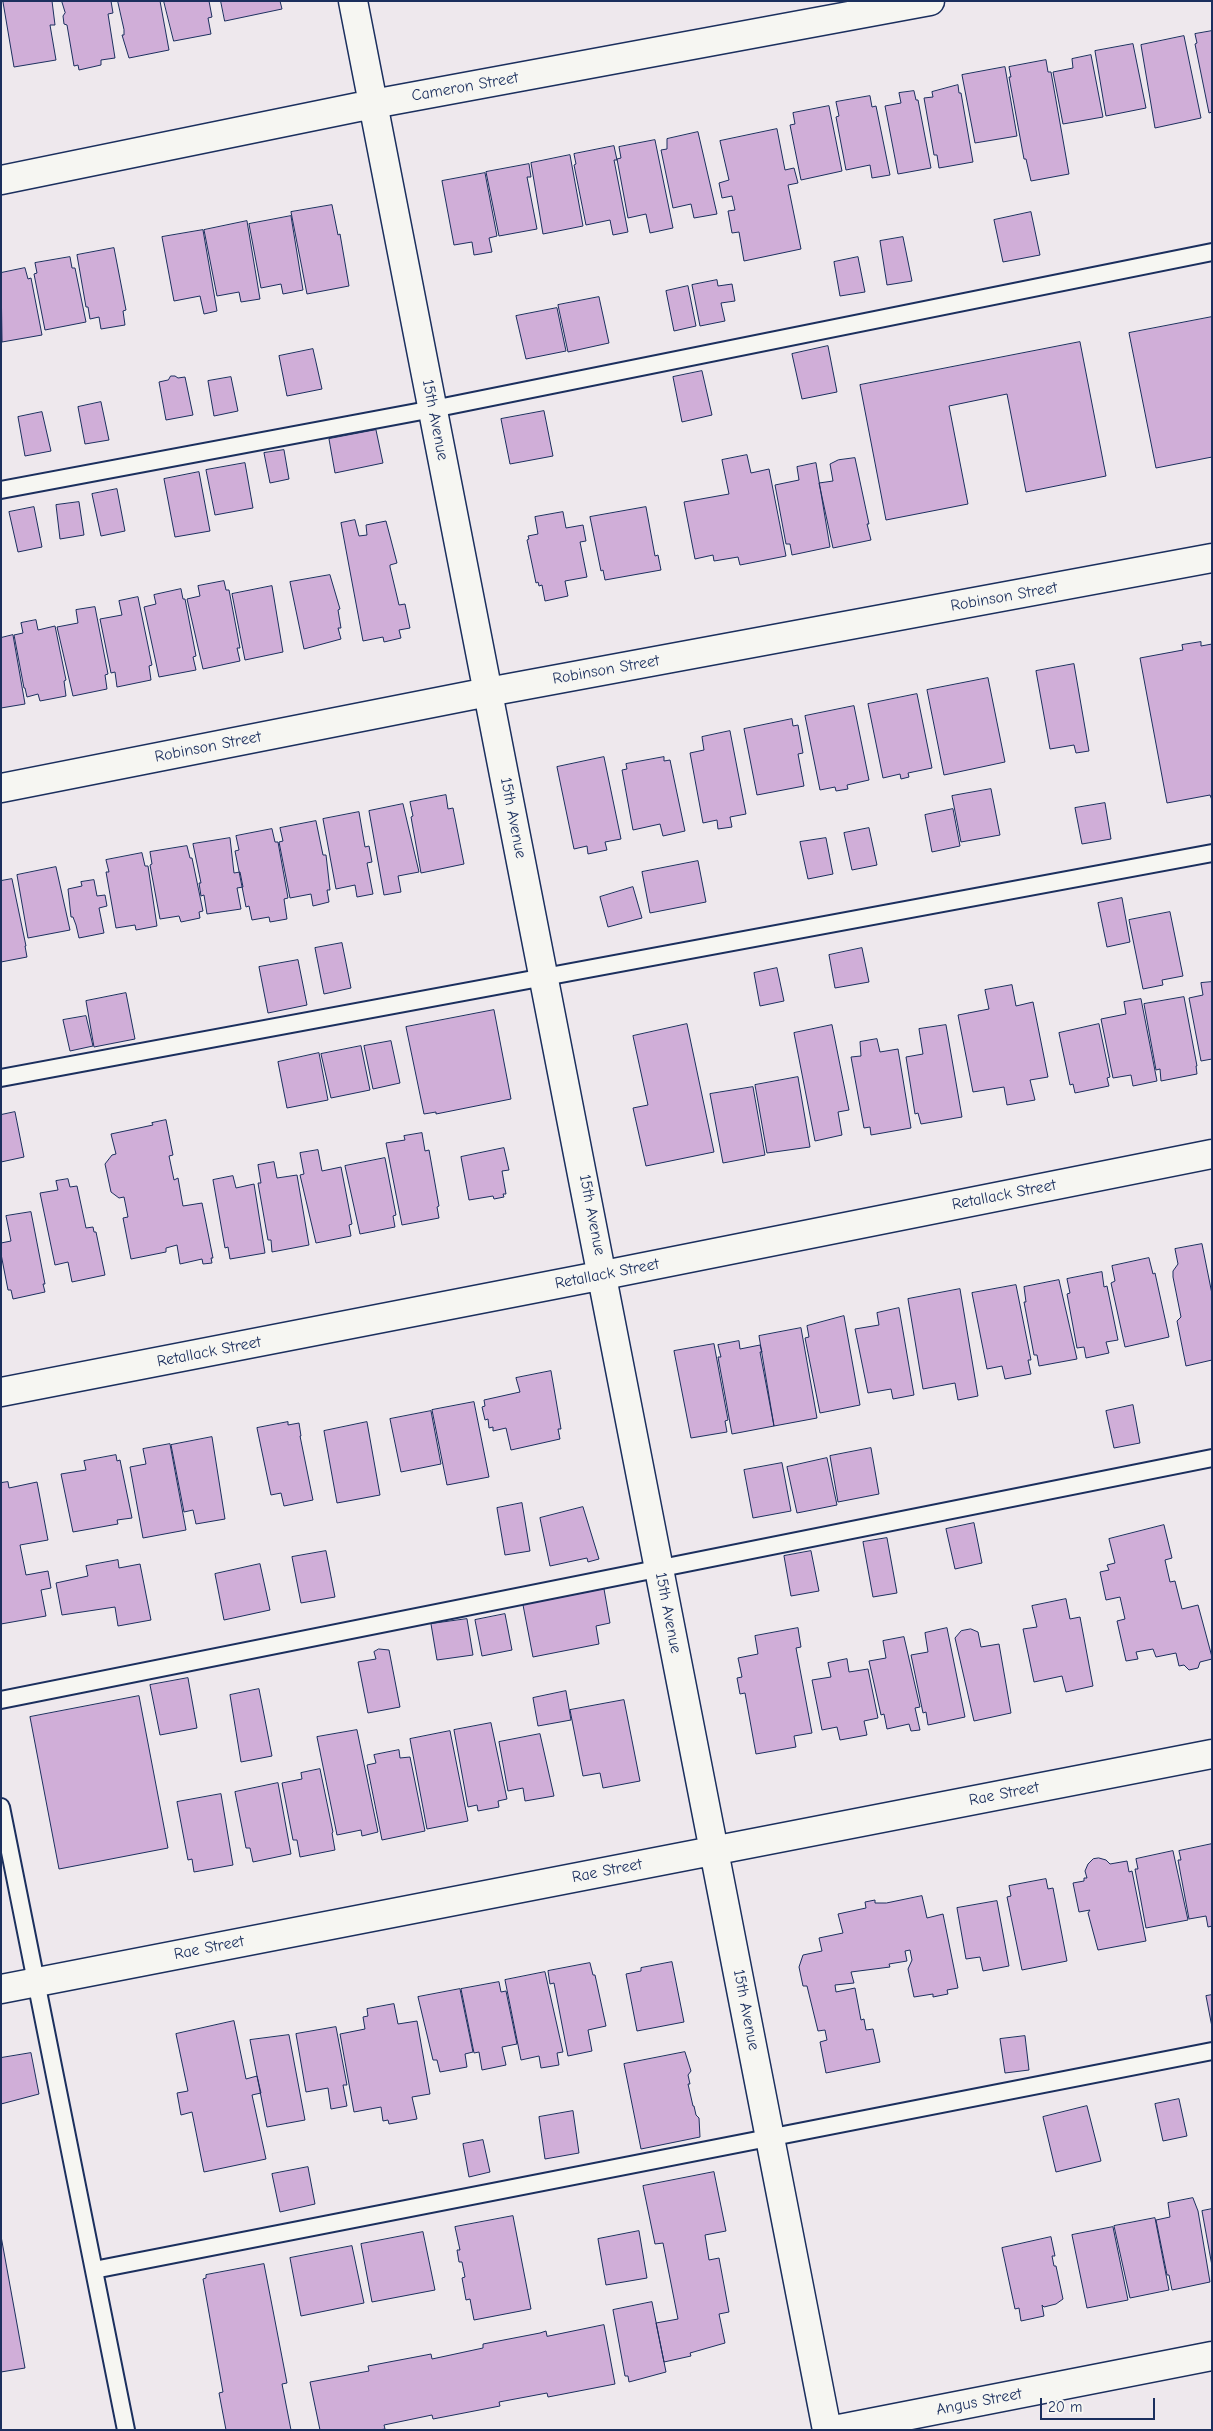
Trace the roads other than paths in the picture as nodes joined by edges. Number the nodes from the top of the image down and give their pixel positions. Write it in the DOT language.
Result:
graph roads {
  1 [pos="353,1"];
  2 [pos="930,1"];
  3 [pos="373,104"];
  4 [pos="1,180"];
  5 [pos="1212,252"];
  6 [pos="433,409"];
  7 [pos="1,490"];
  8 [pos="1212,558"];
  9 [pos="488,692"];
  10 [pos="1,788"];
  11 [pos="1212,853"];
  12 [pos="543,976"];
  13 [pos="1,1078"];
  14 [pos="1212,1154"];
  15 [pos="604,1275"];
  16 [pos="1,1392"];
  17 [pos="1212,1458"];
  18 [pos="659,1568"];
  19 [pos="1,1700"];
  20 [pos="1212,1754"];
  21 [pos="1,1807"];
  22 [pos="714,1850"];
  23 [pos="36,1982"];
  24 [pos="1,1989"];
  25 [pos="1212,2051"];
  26 [pos="770,2138"];
  27 [pos="94,2270"];
  28 [pos="1212,2356"];
  29 [pos="126,2430"];
  30 [pos="827,2430"];
  31 [pos="834,2430"];
  1 -- 3 [label="street, 15th Avenue"];
  2 -- 3 [label="street, Cameron Street"];
  3 -- 4 [label="street, Cameron Street"];
  3 -- 6 [label="street, 15th Avenue"];
  5 -- 6 [label="lane"];
  6 -- 7 [label="lane"];
  6 -- 9 [label="street, 15th Avenue"];
  8 -- 9 [label="street, Robinson Street"];
  9 -- 10 [label="street, Robinson Street"];
  9 -- 12 [label="street, 15th Avenue"];
  11 -- 12 [label="lane"];
  12 -- 13 [label="lane"];
  12 -- 15 [label="street, 15th Avenue"];
  14 -- 15 [label="street, Retallack Street"];
  15 -- 16 [label="street, Retallack Street"];
  15 -- 18 [label="street, 15th Avenue"];
  17 -- 18 [label="lane"];
  18 -- 19 [label="lane"];
  18 -- 22 [label="street, 15th Avenue"];
  20 -- 22 [label="street, Rae Street"];
  21 -- 23 [label="lane"];
  22 -- 23 [label="street, Rae Street"];
  22 -- 26 [label="street, 15th Avenue"];
  23 -- 24 [label="street, Rae Street"];
  23 -- 27 [label="lane"];
  25 -- 26 [label="lane"];
  26 -- 27 [label="lane"];
  26 -- 30 [label="street, 15th Avenue"];
  27 -- 29 [label="lane"];
  28 -- 31 [label="street, Angus Street"];
}
